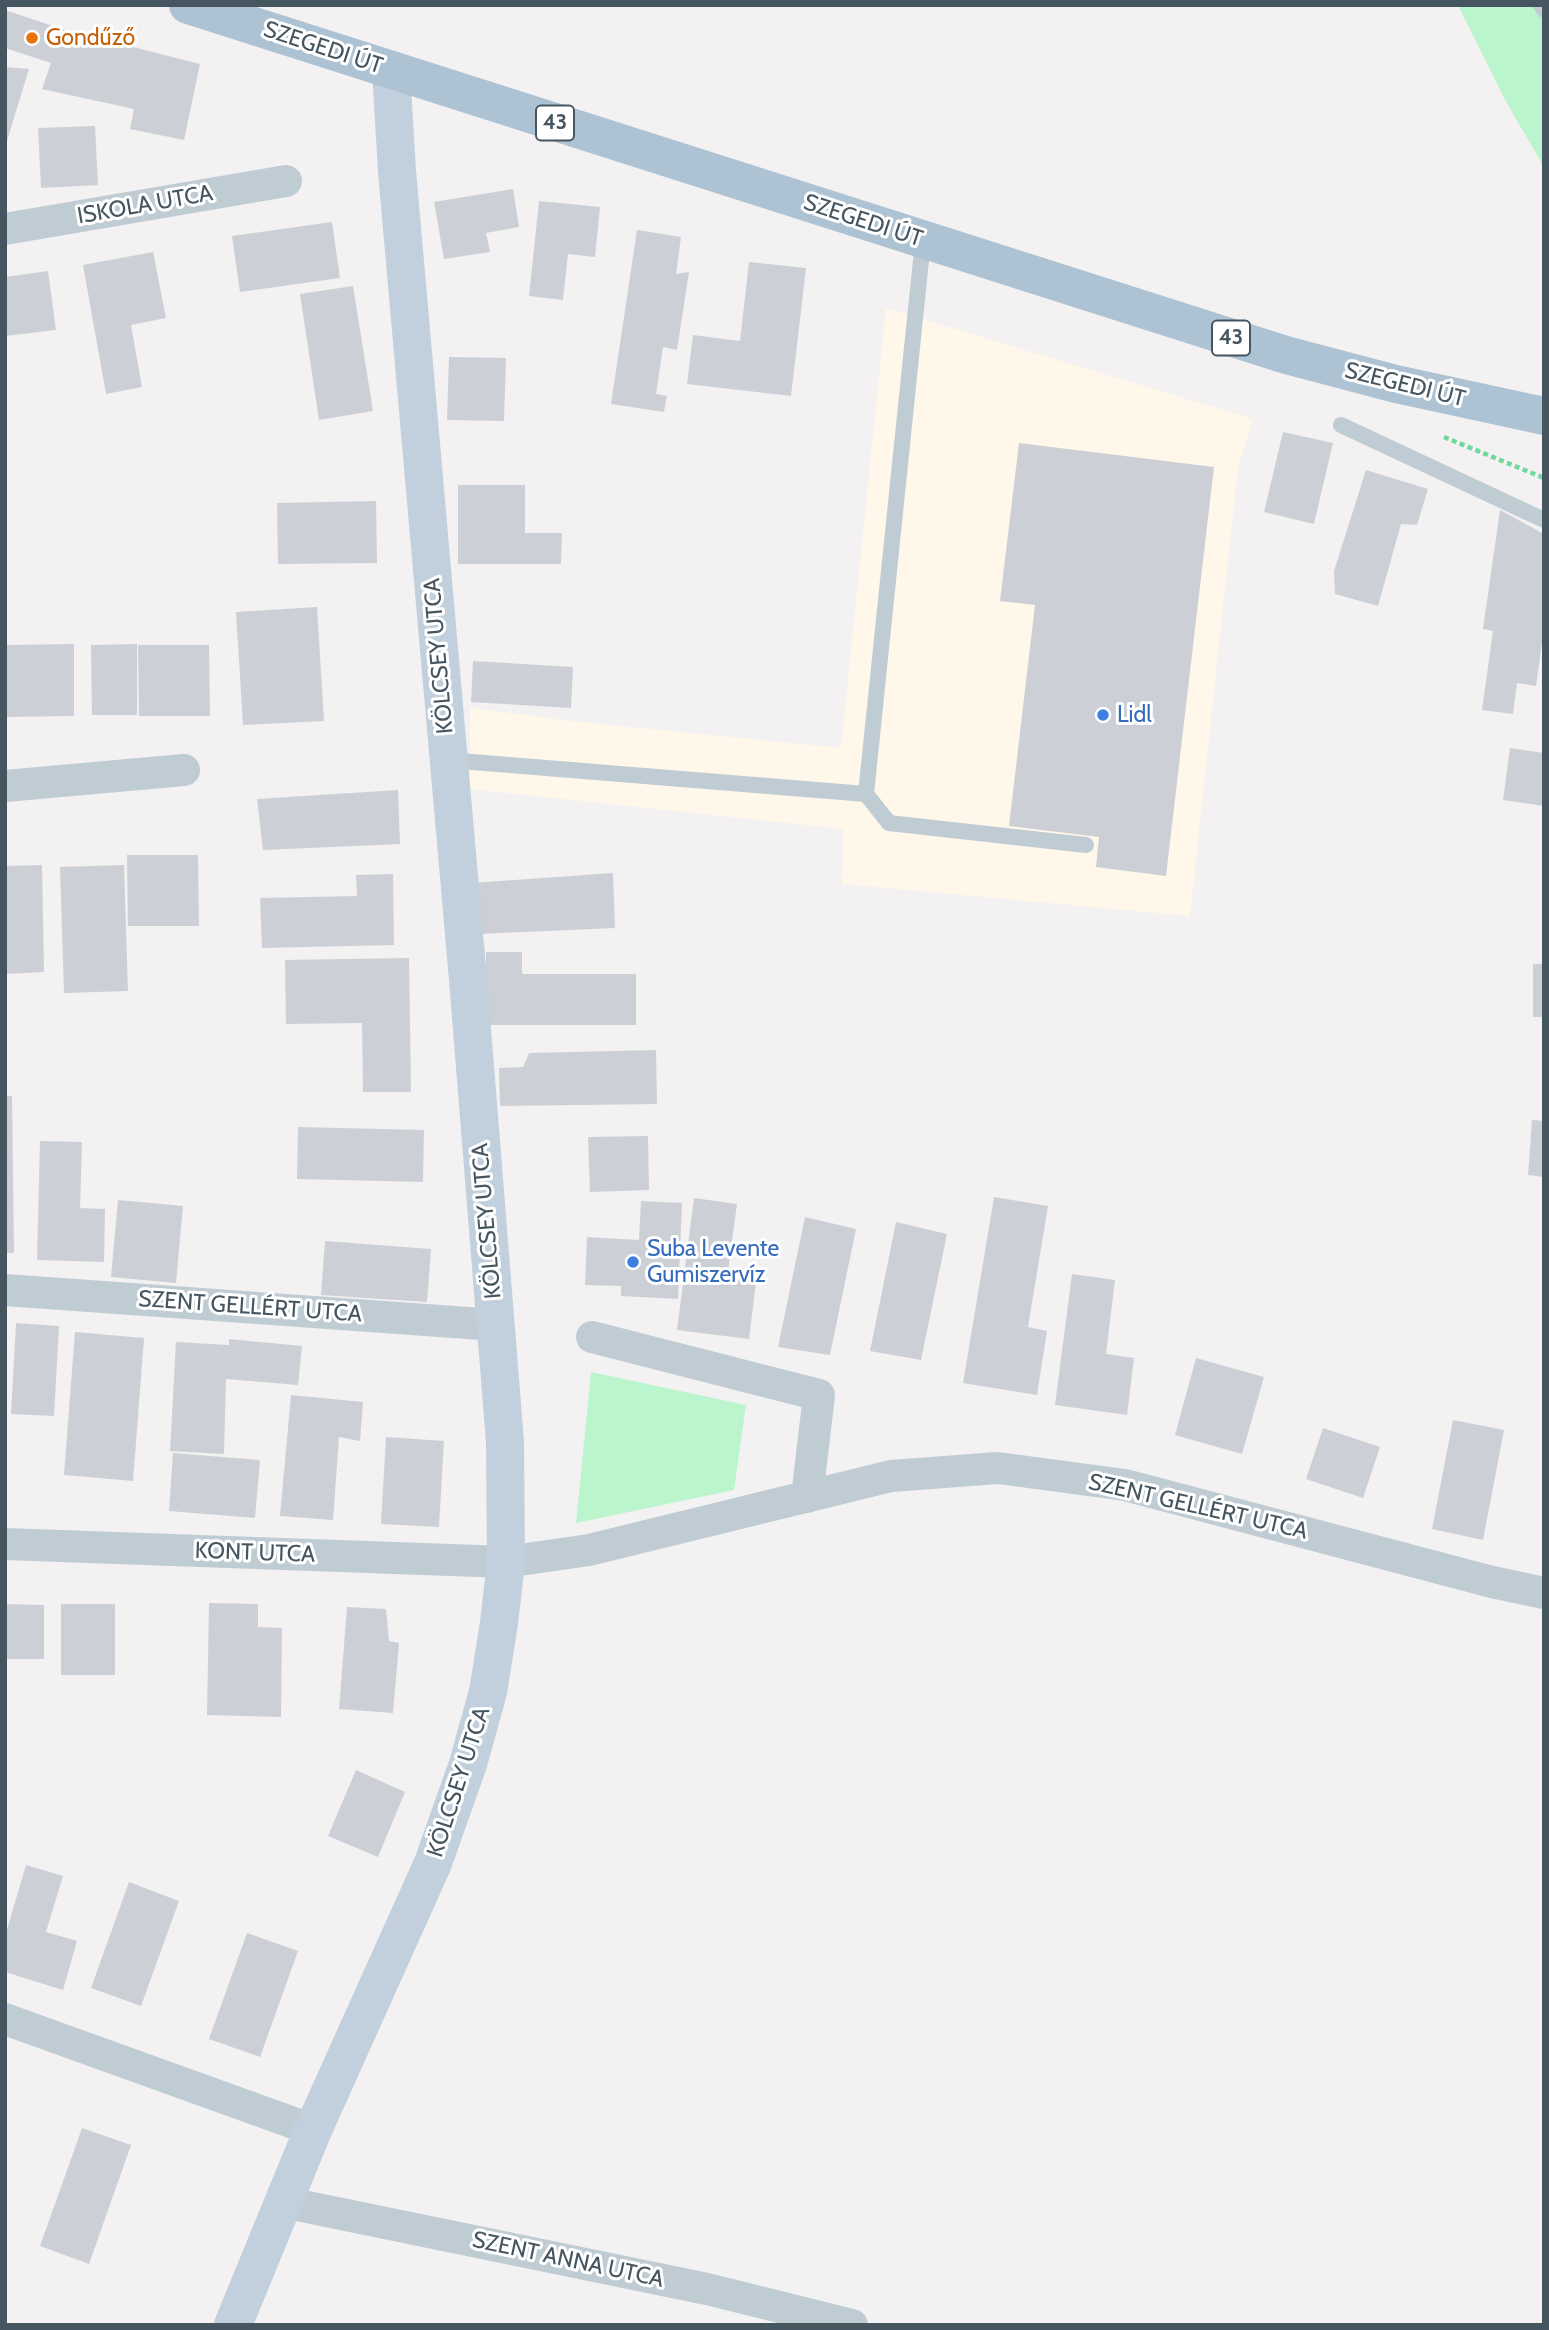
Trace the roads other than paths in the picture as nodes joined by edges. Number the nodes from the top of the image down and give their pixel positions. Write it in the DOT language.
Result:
graph roads {
  1 [pos="187,5"];
  2 [pos="1541,5"];
  3 [pos="1544,10"];
  4 [pos="391,70"];
  5 [pos="286,181"];
  6 [pos="5,229"];
  7 [pos="922,241"];
  8 [pos="1544,416"];
  9 [pos="1341,425"];
  10 [pos="1544,520"];
  11 [pos="448,760"];
  12 [pos="184,770"];
  13 [pos="5,786"];
  14 [pos="866,794"];
  15 [pos="1086,845"];
  16 [pos="5,1290"];
  17 [pos="496,1325"];
  18 [pos="592,1337"];
  19 [pos="807,1497"];
  20 [pos="5,1544"];
  21 [pos="506,1562"];
  22 [pos="1544,1593"];
  23 [pos="5,2019"];
  24 [pos="313,2130"];
  25 [pos="283,2202"];
  26 [pos="233,2325"];
  27 [pos="852,2325"];
  1 -- 4 [label="main road, SZEGEDI ÚT / 43"];
  2 -- 3 [label="lane"];
  4 -- 7 [label="main road, SZEGEDI ÚT / 43"];
  4 -- 11 [label="main road, KÖLCSEY UTCA"];
  5 -- 6 [label="street, ISKOLA UTCA"];
  7 -- 8 [label="main road, SZEGEDI ÚT / 43"];
  7 -- 14 [label="lane"];
  9 -- 10 [label="lane"];
  11 -- 14 [label="lane"];
  11 -- 17 [label="main road, KÖLCSEY UTCA"];
  12 -- 13 [label="street"];
  14 -- 15 [label="lane"];
  16 -- 17 [label="street, SZENT GELLÉRT UTCA"];
  17 -- 21 [label="main road, KÖLCSEY UTCA"];
  18 -- 19 [label="street"];
  19 -- 21 [label="street, SZENT GELLÉRT UTCA"];
  19 -- 22 [label="street, SZENT GELLÉRT UTCA"];
  20 -- 21 [label="street, KONT UTCA"];
  21 -- 24 [label="main road, KÖLCSEY UTCA"];
  23 -- 24 [label="street"];
  24 -- 25 [label="main road, KÖLCSEY UTCA"];
  25 -- 26 [label="main road, KÖLCSEY UTCA"];
  25 -- 27 [label="street, SZENT ANNA UTCA"];
}
